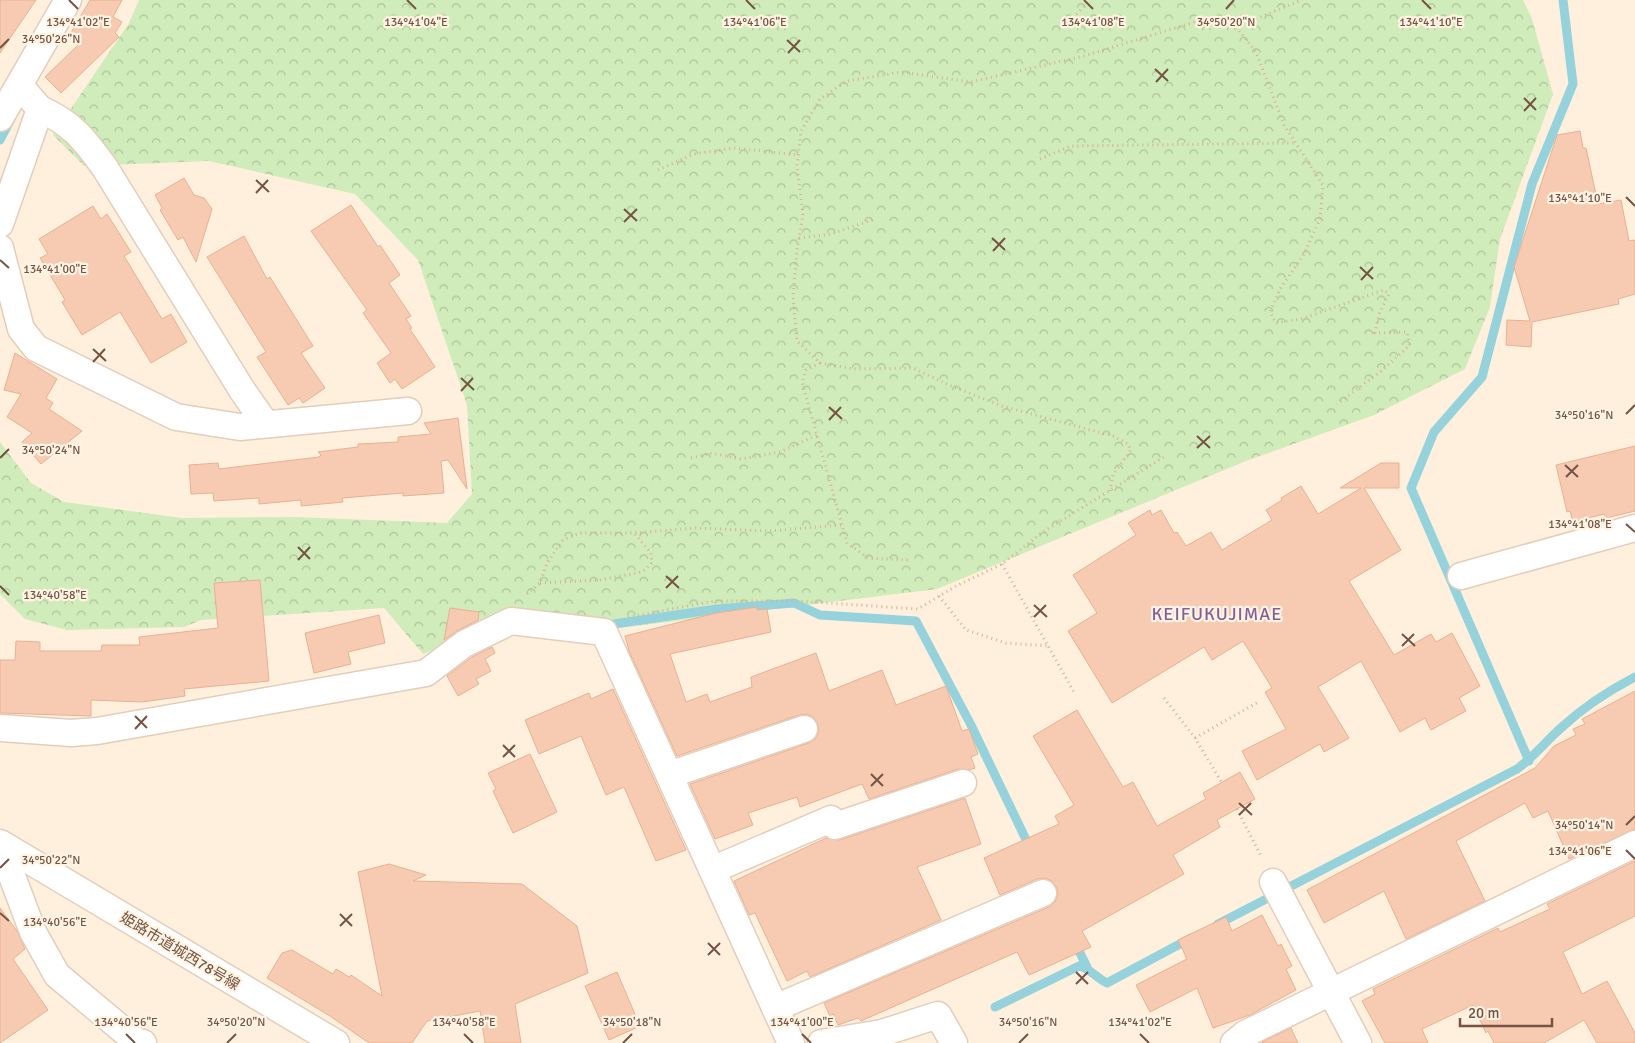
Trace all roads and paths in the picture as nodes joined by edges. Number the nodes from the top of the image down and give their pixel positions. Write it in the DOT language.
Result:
graph roads {
  1 [pos="68,0"];
  2 [pos="1090,0"];
  3 [pos="1302,0"];
  4 [pos="1073,18"];
  5 [pos="1236,27"];
  6 [pos="19,85"];
  7 [pos="40,109"];
  8 [pos="0,118"];
  9 [pos="1296,143"];
  10 [pos="798,155"];
  11 [pos="1040,159"];
  12 [pos="658,170"];
  13 [pos="875,220"];
  14 [pos="0,224"];
  15 [pos="799,238"];
  16 [pos="0,248"];
  17 [pos="820,363"];
  18 [pos="1336,404"];
  19 [pos="408,411"];
  20 [pos="266,423"];
  21 [pos="817,436"];
  22 [pos="1167,456"];
  23 [pos="691,458"];
  24 [pos="1110,491"];
  25 [pos="842,525"];
  26 [pos="1635,528"];
  27 [pos="634,533"];
  28 [pos="909,560"];
  29 [pos="1002,564"];
  30 [pos="1461,576"];
  31 [pos="540,583"];
  32 [pos="533,596"];
  33 [pos="939,596"];
  34 [pos="604,632"];
  35 [pos="1050,646"];
  36 [pos="1075,694"];
  37 [pos="1164,698"];
  38 [pos="1260,701"];
  39 [pos="0,728"];
  40 [pos="804,729"];
  41 [pos="1195,738"];
  42 [pos="669,775"];
  43 [pos="963,783"];
  44 [pos="1222,783"];
  45 [pos="1237,809"];
  46 [pos="0,844"];
  47 [pos="1635,844"];
  48 [pos="712,870"];
  49 [pos="1273,882"];
  50 [pos="1043,893"];
  51 [pos="1332,991"];
  52 [pos="775,1008"];
  53 [pos="143,1043"];
  54 [pos="336,1043"];
  55 [pos="791,1043"];
  56 [pos="821,1043"];
  57 [pos="954,1043"];
  58 [pos="1234,1043"];
  59 [pos="1358,1043"];
  1 -- 6 [label="street"];
  2 -- 4 [label="path"];
  3 -- 5 [label="path"];
  5 -- 9 [label="path"];
  5 -- 10 [label="path"];
  6 -- 7 [label="street"];
  6 -- 8 [label="street"];
  7 -- 14 [label="street"];
  7 -- 20 [label="street"];
  9 -- 11 [label="path"];
  9 -- 18 [label="path"];
  10 -- 12 [label="path"];
  10 -- 15 [label="path"];
  13 -- 15 [label="path"];
  15 -- 17 [label="path"];
  16 -- 20 [label="street"];
  17 -- 21 [label="path"];
  17 -- 24 [label="path"];
  19 -- 20 [label="street"];
  21 -- 23 [label="path"];
  21 -- 25 [label="path"];
  22 -- 24 [label="path"];
  24 -- 29 [label="path"];
  25 -- 27 [label="path"];
  25 -- 28 [label="path"];
  26 -- 30 [label="street"];
  27 -- 31 [label="path"];
  27 -- 31 [label="path"];
  29 -- 33 [label="path"];
  29 -- 35 [label="path"];
  31 -- 32 [label="path"];
  33 -- 34 [label="path"];
  33 -- 35 [label="path"];
  34 -- 39 [label="street"];
  34 -- 42 [label="street"];
  35 -- 36 [label="path"];
  37 -- 41 [label="path"];
  38 -- 41 [label="path"];
  40 -- 42 [label="street"];
  41 -- 44 [label="path"];
  42 -- 48 [label="street"];
  43 -- 48 [label="street"];
  45 -- 49 [label="path"];
  46 -- 53 [label="street"];
  46 -- 54 [label="street, 姫路市道城西78号線"];
  47 -- 51 [label="street"];
  48 -- 52 [label="street"];
  49 -- 51 [label="street"];
  50 -- 52 [label="street"];
  51 -- 58 [label="street"];
  51 -- 59 [label="street"];
  52 -- 55 [label="street"];
  56 -- 57 [label="street"];
}
